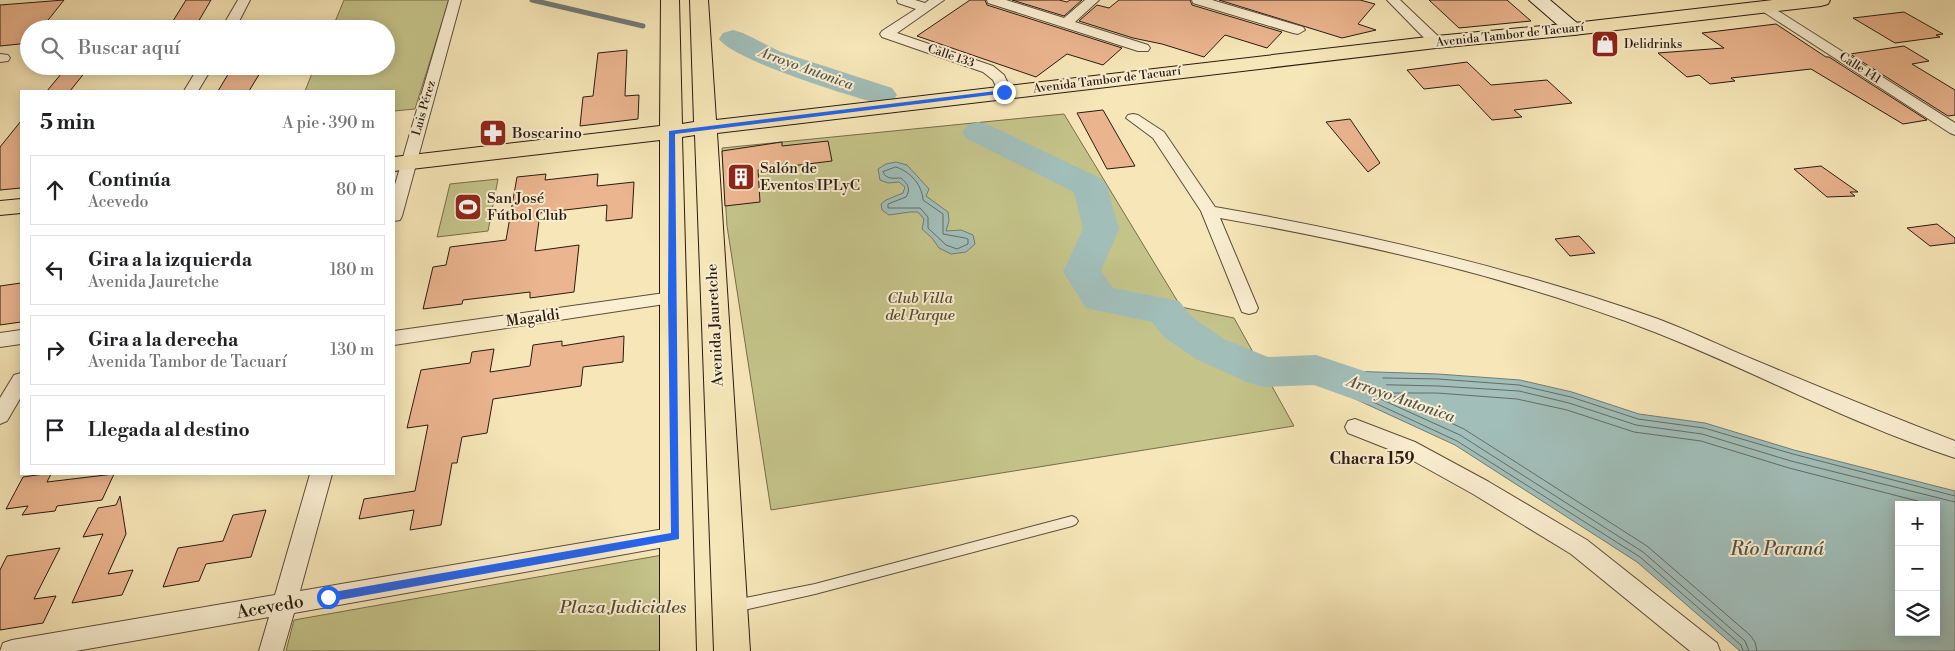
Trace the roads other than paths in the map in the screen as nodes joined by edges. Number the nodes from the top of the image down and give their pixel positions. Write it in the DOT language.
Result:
graph roads {
  1 [pos="244,0"];
  2 [pos="455,0"];
  3 [pos="670,0"];
  4 [pos="699,0"];
  5 [pos="903,0"];
  6 [pos="938,0"];
  7 [pos="993,0"];
  8 [pos="1094,0"];
  9 [pos="1198,0"];
  10 [pos="1393,0"];
  11 [pos="1538,0"];
  12 [pos="1812,0"];
  13 [pos="1764,6"];
  14 [pos="926,8"];
  15 [pos="233,20"];
  16 [pos="1066,23"];
  17 [pos="1574,29"];
  18 [pos="1298,30"];
  19 [pos="1436,42"];
  20 [pos="1143,48"];
  21 [pos="201,75"];
  22 [pos="192,90"];
  23 [pos="1004,92"];
  24 [pos="1133,118"];
  25 [pos="706,128"];
  26 [pos="1955,130"];
  27 [pos="671,132"];
  28 [pos="401,163"];
  29 [pos="20,206"];
  30 [pos="0,208"];
  31 [pos="395,208"];
  32 [pos="1209,211"];
  33 [pos="672,298"];
  34 [pos="1249,308"];
  35 [pos="20,337"];
  36 [pos="395,338"];
  37 [pos="0,340"];
  38 [pos="19,388"];
  39 [pos="0,416"];
  40 [pos="1355,426"];
  41 [pos="1955,450"];
  42 [pos="321,475"];
  43 [pos="1072,521"];
  44 [pos="676,536"];
  45 [pos="284,605"];
  46 [pos="729,607"];
  47 [pos="12,651"];
  48 [pos="271,651"];
  49 [pos="678,651"];
  50 [pos="732,651"];
  51 [pos="1708,651"];
  1 -- 15 [label="street"];
  2 -- 28 [label="street, Luis Pérez"];
  3 -- 27 [label="main road"];
  4 -- 25 [label="main road, Avenida Jauretche"];
  5 -- 14 [label="street"];
  6 -- 14 [label="street"];
  7 -- 16 [label="street"];
  8 -- 16 [label="street"];
  9 -- 18 [label="street"];
  10 -- 19 [label="street"];
  11 -- 17 [label="main road"];
  12 -- 13 [label="main road, Avenida Tambor de Tacuarí"];
  13 -- 17 [label="main road, Avenida Tambor de Tacuarí"];
  13 -- 26 [label="street, Calle 141"];
  14 -- 23 [label="street, Calle 133"];
  16 -- 20 [label="street"];
  17 -- 19 [label="main road, Avenida Tambor de Tacuarí"];
  19 -- 23 [label="main road, Avenida Tambor de Tacuarí"];
  21 -- 22 [label="street"];
  23 -- 25 [label="main road, Avenida Tambor de Tacuarí"];
  24 -- 32 [label="street"];
  25 -- 27 [label="main road, Avenida Tambor de Tacuarí"];
  25 -- 46 [label="main road, Avenida Jauretche"];
  27 -- 28 [label="main road, Avenida Tambor de Tacuarí"];
  27 -- 33 [label="main road"];
  28 -- 31 [label="street, Luis Pérez"];
  29 -- 30 [label="main road"];
  32 -- 34 [label="street"];
  32 -- 41 [label="street"];
  33 -- 36 [label="street, Magaldi"];
  33 -- 44 [label="main road"];
  35 -- 37 [label="street"];
  38 -- 39 [label="street"];
  40 -- 51 [label="street"];
  42 -- 45 [label="street"];
  43 -- 46 [label="lane"];
  44 -- 45 [label="street, Acevedo"];
  44 -- 49 [label="main road"];
  45 -- 47 [label="street, Acevedo"];
  45 -- 48 [label="street"];
  46 -- 50 [label="main road, Avenida Jauretche"];
}
